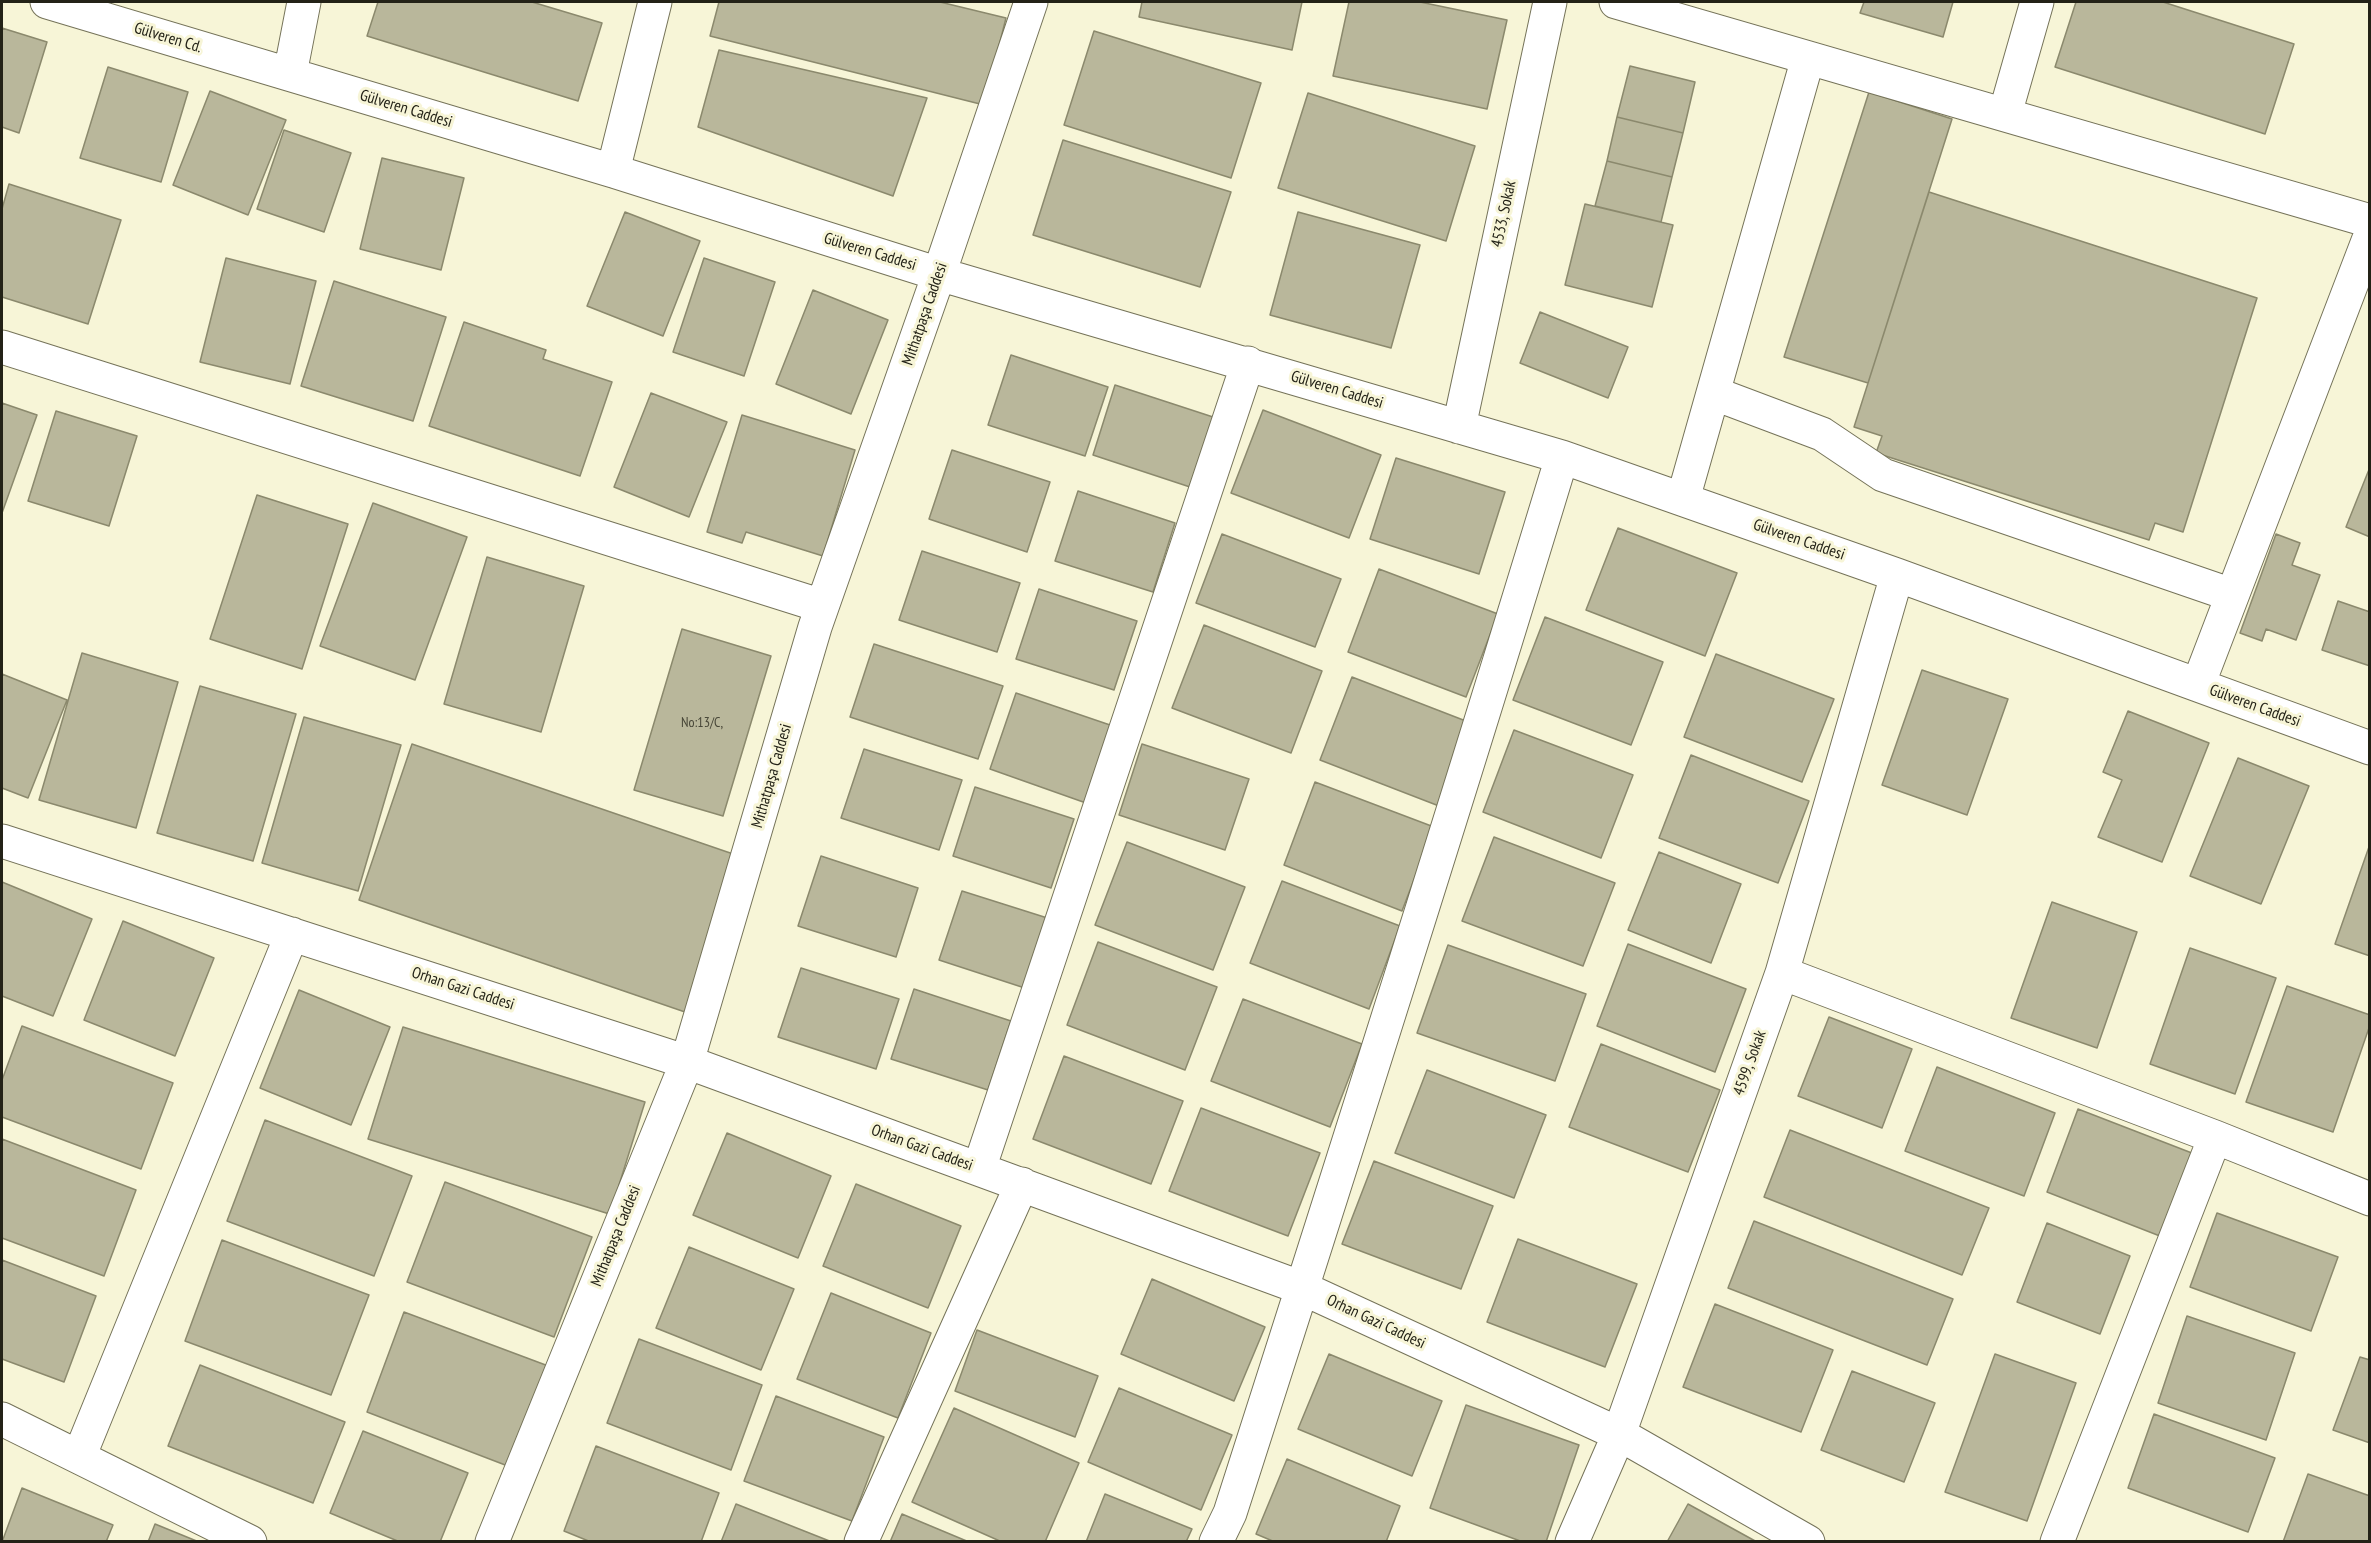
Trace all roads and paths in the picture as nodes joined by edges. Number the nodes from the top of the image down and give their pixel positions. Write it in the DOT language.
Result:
graph roads {
  1 [pos="47,2"];
  2 [pos="304,2"];
  3 [pos="655,2"];
  4 [pos="1031,2"];
  5 [pos="1550,2"];
  6 [pos="1616,2"];
  7 [pos="2037,2"];
  8 [pos="1808,58"];
  9 [pos="290,74"];
  10 [pos="2005,114"];
  11 [pos="613,171"];
  12 [pos="2370,221"];
  13 [pos="2370,236"];
  14 [pos="939,274"];
  15 [pos="2,347"];
  16 [pos="1248,363"];
  17 [pos="1713,393"];
  18 [pos="1459,427"];
  19 [pos="1563,457"];
  20 [pos="1683,499"];
  21 [pos="1897,575"];
  22 [pos="2232,595"];
  23 [pos="822,606"];
  24 [pos="2198,685"];
  25 [pos="2370,748"];
  26 [pos="2,841"];
  27 [pos="292,934"];
  28 [pos="1782,973"];
  29 [pos="687,1062"];
  30 [pos="2215,1137"];
  31 [pos="979,1169"];
  32 [pos="1022,1184"];
  33 [pos="2370,1199"];
  34 [pos="1302,1288"];
  35 [pos="2,1419"];
  36 [pos="1619,1434"];
  37 [pos="79,1457"];
  38 [pos="250,1542"];
  39 [pos="492,1542"];
  40 [pos="861,1542"];
  41 [pos="1216,1542"];
  42 [pos="1572,1542"];
  43 [pos="1808,1542"];
  44 [pos="2057,1542"];
  1 -- 9 [label="street, Gülveren Cd."];
  2 -- 9 [label="street"];
  3 -- 11 [label="street"];
  4 -- 14 [label="street, Mithatpaşa Caddesi"];
  5 -- 18 [label="street, 4533, Sokak"];
  6 -- 8 [label="street"];
  7 -- 10 [label="street"];
  8 -- 10 [label="street"];
  8 -- 17 [label="street"];
  9 -- 11 [label="street, Gülveren Caddesi"];
  10 -- 12 [label="street"];
  11 -- 14 [label="street, Gülveren Caddesi"];
  13 -- 22 [label="street"];
  14 -- 16 [label="street, Gülveren Caddesi"];
  14 -- 23 [label="street, Mithatpaşa Caddesi"];
  15 -- 23 [label="street"];
  16 -- 18 [label="street, Gülveren Caddesi"];
  16 -- 31 [label="street"];
  17 -- 20 [label="street"];
  17 -- 22 [label="street"];
  18 -- 19 [label="street, Gülveren Caddesi"];
  19 -- 20 [label="street, Gülveren Caddesi"];
  19 -- 34 [label="street"];
  20 -- 21 [label="street, Gülveren Caddesi"];
  21 -- 24 [label="street, Gülveren Caddesi"];
  21 -- 28 [label="street, 4599, Sokak"];
  22 -- 24 [label="street"];
  23 -- 29 [label="street, Mithatpaşa Caddesi"];
  24 -- 25 [label="street, Gülveren Caddesi"];
  26 -- 27 [label="street, Orhan Gazi Caddesi"];
  27 -- 29 [label="street, Orhan Gazi Caddesi"];
  27 -- 37 [label="street"];
  28 -- 30 [label="street"];
  28 -- 36 [label="street, 4599, Sokak"];
  29 -- 31 [label="street, Orhan Gazi Caddesi"];
  29 -- 39 [label="street, Mithatpaşa Caddesi"];
  30 -- 33 [label="street"];
  30 -- 44 [label="street"];
  31 -- 32 [label="street, Orhan Gazi Caddesi"];
  32 -- 34 [label="street, Orhan Gazi Caddesi"];
  32 -- 40 [label="street"];
  34 -- 36 [label="street, Orhan Gazi Caddesi"];
  34 -- 41 [label="street"];
  35 -- 37 [label="street"];
  36 -- 42 [label="street, 4599, Sokak"];
  36 -- 43 [label="street, Orhan Gazi Caddesi"];
  37 -- 38 [label="street"];
}
